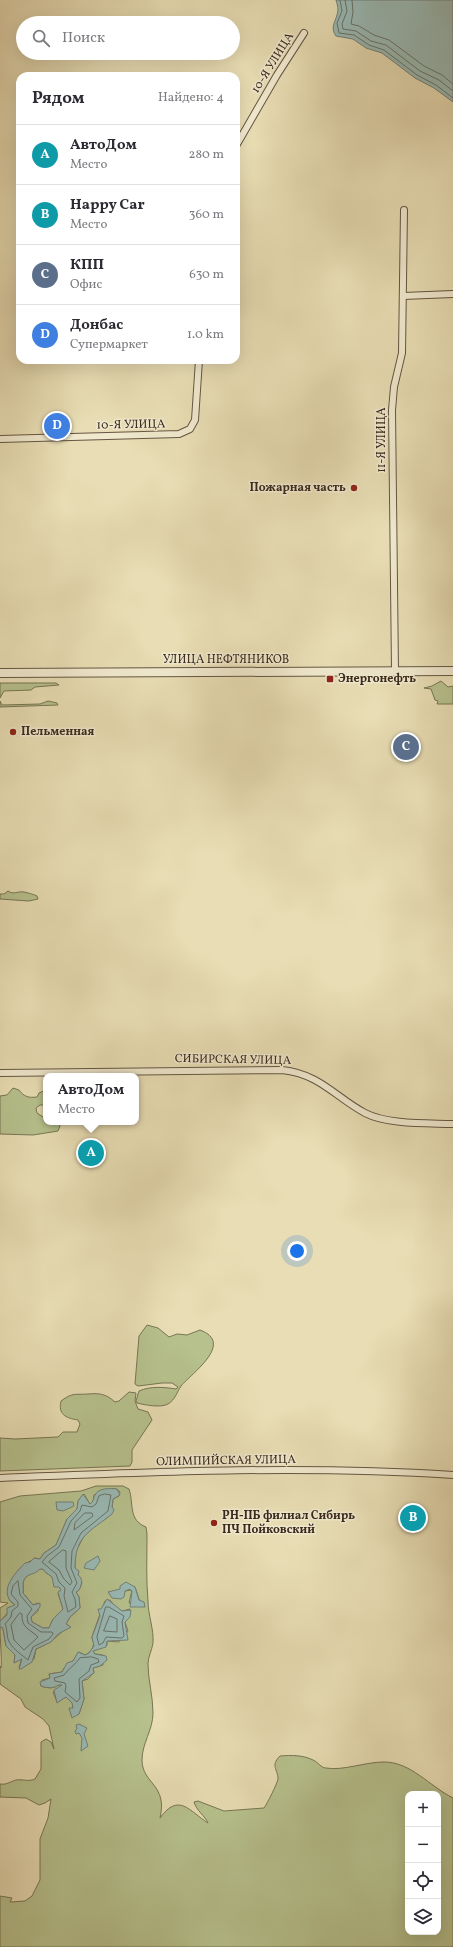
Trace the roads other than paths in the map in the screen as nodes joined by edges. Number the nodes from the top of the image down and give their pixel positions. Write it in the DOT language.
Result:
graph roads {
  1 [pos="304,33"];
  2 [pos="240,139"];
  3 [pos="404,210"];
  4 [pos="453,294"];
  5 [pos="403,296"];
  6 [pos="199,364"];
  7 [pos="0,439"];
  8 [pos="395,671"];
  9 [pos="453,671"];
  10 [pos="0,673"];
  11 [pos="0,1073"];
  12 [pos="453,1124"];
  13 [pos="453,1475"];
  14 [pos="0,1478"];
  1 -- 2 [label="street, 10-Я УЛИЦА"];
  3 -- 5 [label="street, 11-Я УЛИЦА"];
  4 -- 5 [label="street"];
  5 -- 8 [label="street, 11-Я УЛИЦА"];
  6 -- 7 [label="street, 10-Я УЛИЦА"];
  8 -- 9 [label="street, УЛИЦА НЕФТЯНИКОВ"];
  8 -- 10 [label="street, УЛИЦА НЕФТЯНИКОВ"];
  11 -- 12 [label="street, СИБИРСКАЯ УЛИЦА"];
  13 -- 14 [label="street, ОЛИМПИЙСКАЯ УЛИЦА"];
}
